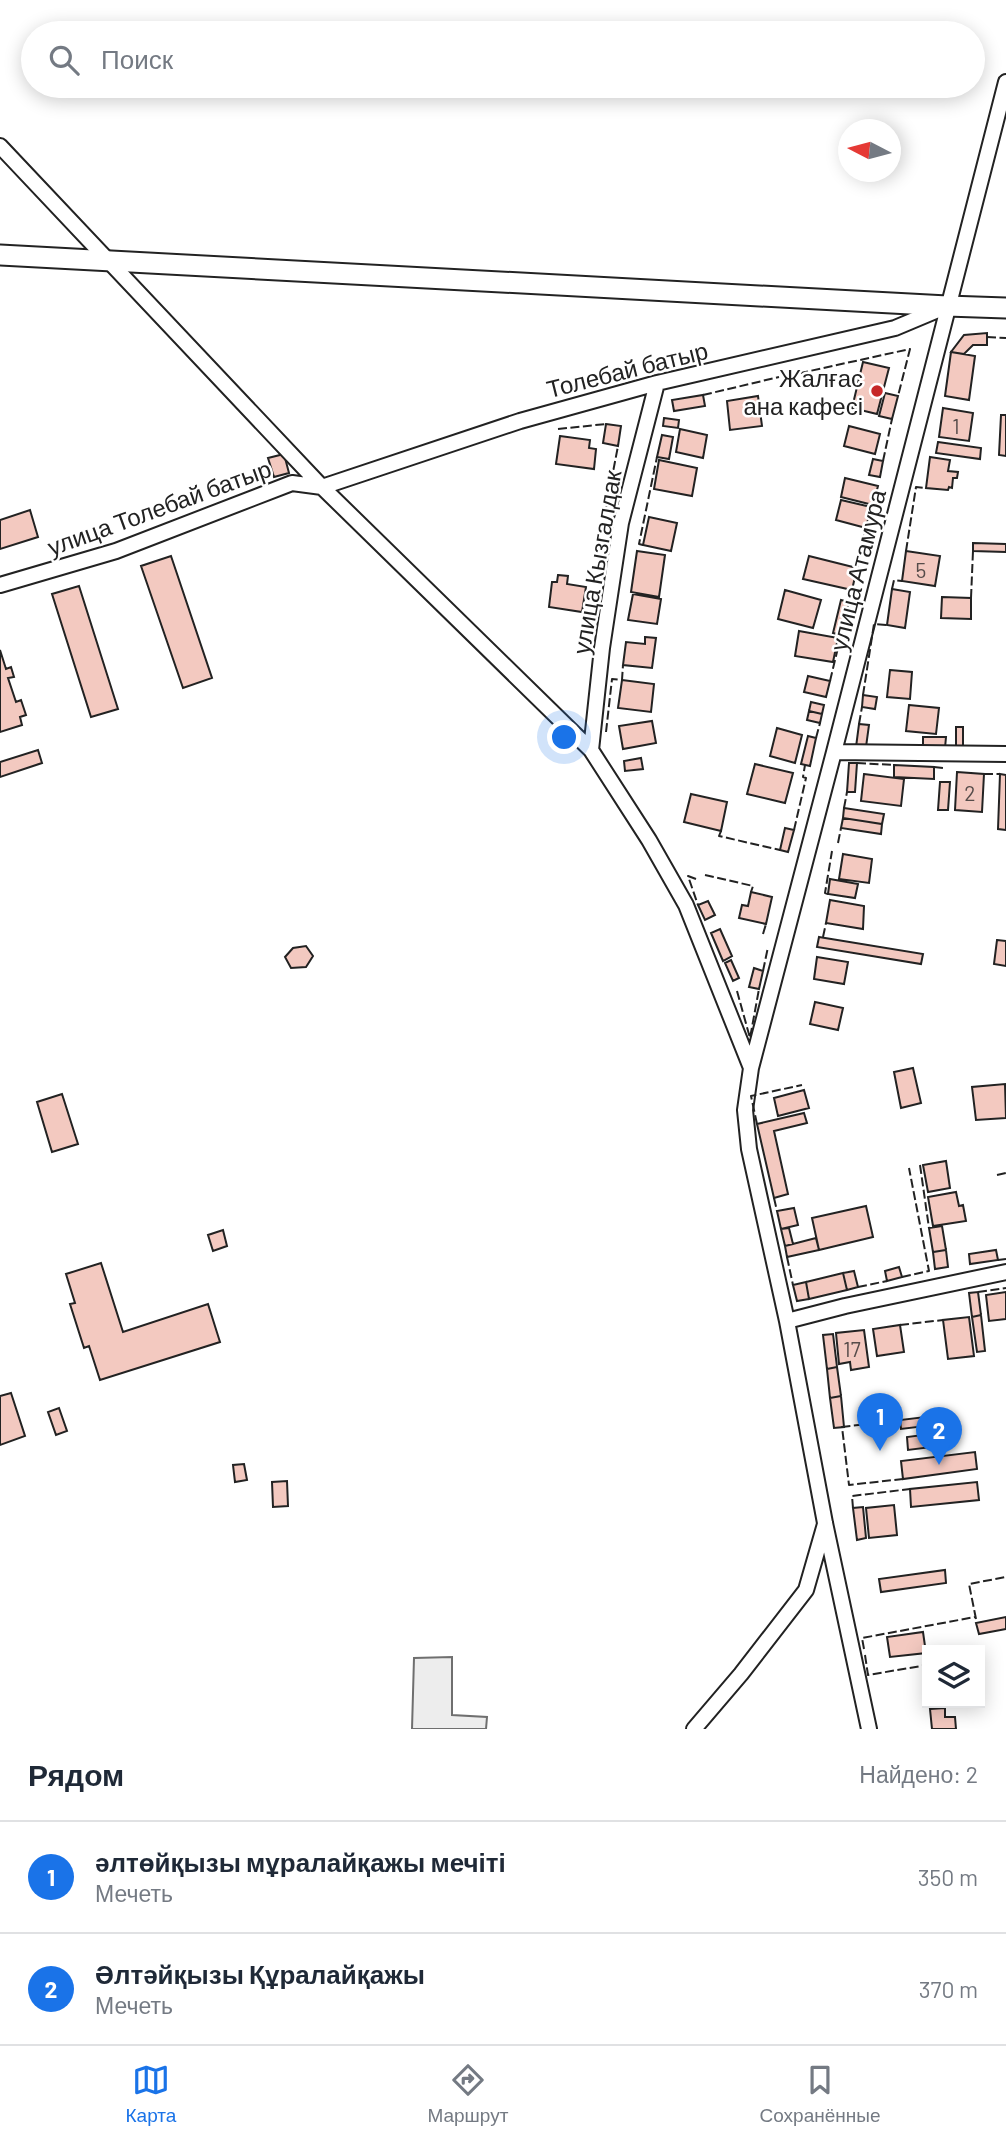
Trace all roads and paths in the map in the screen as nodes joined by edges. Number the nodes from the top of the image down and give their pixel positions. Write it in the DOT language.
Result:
graph roads {
  1 [pos="1006,82"];
  2 [pos="0,146"];
  3 [pos="0,255"];
  4 [pos="108,260"];
  5 [pos="947,306"];
  6 [pos="1006,307"];
  7 [pos="657,383"];
  8 [pos="321,486"];
  9 [pos="0,585"];
  10 [pos="591,750"];
  11 [pos="834,752"];
  12 [pos="1006,754"];
  13 [pos="751,1069"];
  14 [pos="1006,1272"];
  15 [pos="787,1321"];
  16 [pos="825,1523"];
  17 [pos="694,1729"];
  18 [pos="869,1729"];
  1 -- 5 [label="street, улица Атамура"];
  2 -- 4 [label="street"];
  3 -- 4 [label="street"];
  4 -- 5 [label="street"];
  4 -- 8 [label="street"];
  5 -- 6 [label="street"];
  5 -- 7 [label="street, Толебай батыр"];
  5 -- 11 [label="street, улица Атамура"];
  7 -- 8 [label="street, Толебай батыр"];
  7 -- 10 [label="street, улица Кызгалдак"];
  8 -- 9 [label="street, улица Толебай батыр"];
  8 -- 10 [label="street"];
  10 -- 13 [label="street"];
  11 -- 12 [label="street"];
  11 -- 13 [label="street, улица Атамура"];
  13 -- 15 [label="street, улица Атамура"];
  14 -- 15 [label="street"];
  15 -- 16 [label="street, улица Атамура"];
  16 -- 17 [label="street"];
  16 -- 18 [label="street, улица Атамура"];
}
